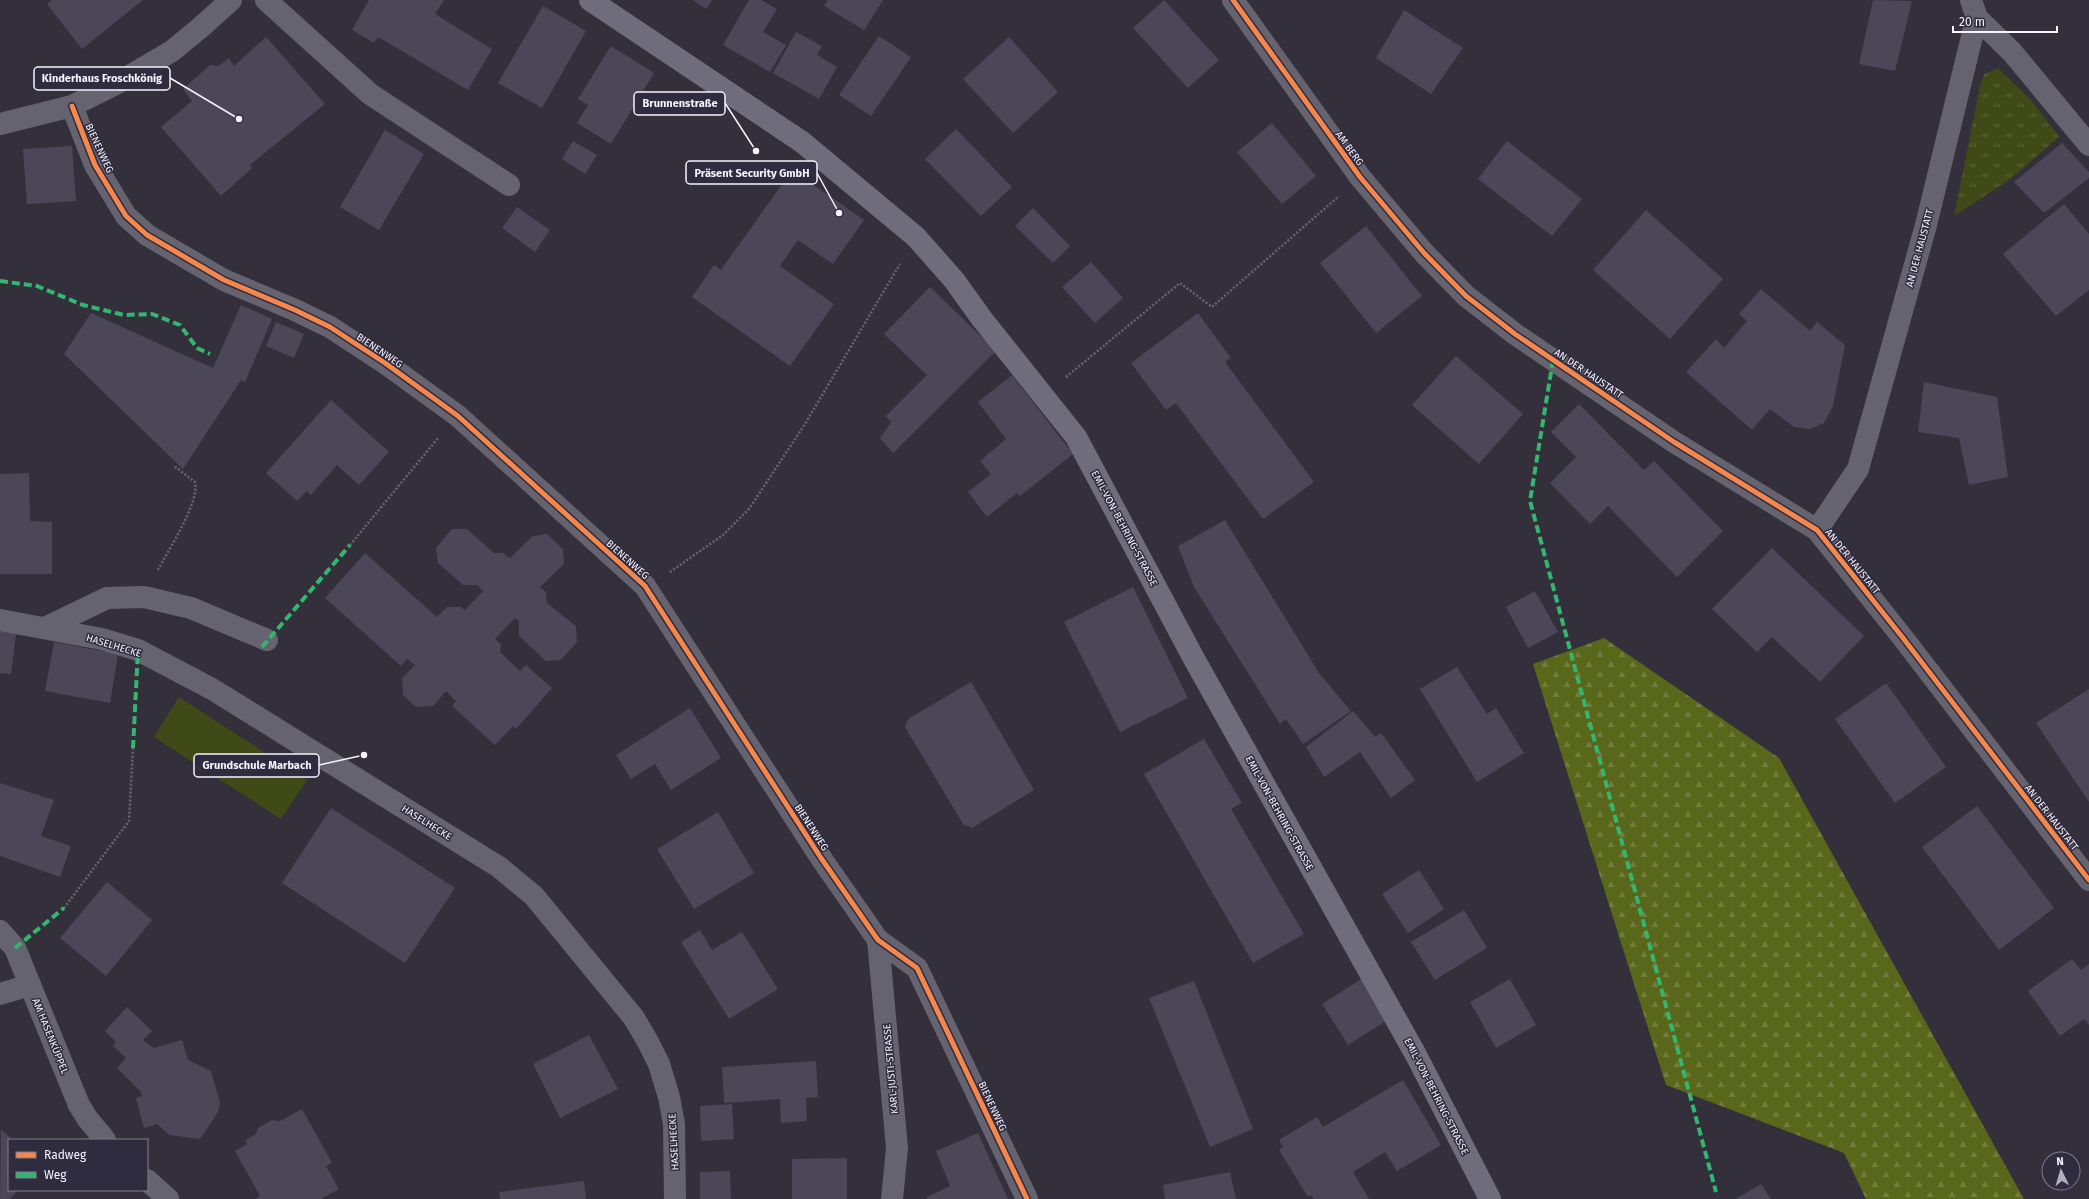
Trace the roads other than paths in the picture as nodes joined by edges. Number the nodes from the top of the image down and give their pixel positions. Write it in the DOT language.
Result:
graph roads {
  1 [pos="231,0"];
  2 [pos="266,0"];
  3 [pos="590,0"];
  4 [pos="1233,0"];
  5 [pos="1974,9"];
  6 [pos="72,106"];
  7 [pos="0,124"];
  8 [pos="2089,145"];
  9 [pos="509,185"];
  10 [pos="1466,296"];
  11 [pos="1817,530"];
  12 [pos="0,620"];
  13 [pos="45,628"];
  14 [pos="267,640"];
  15 [pos="2089,880"];
  16 [pos="0,931"];
  17 [pos="878,940"];
  18 [pos="30,985"];
  19 [pos="0,994"];
  20 [pos="104,1139"];
  21 [pos="148,1181"];
  22 [pos="168,1199"];
  23 [pos="675,1199"];
  24 [pos="892,1199"];
  25 [pos="1027,1199"];
  26 [pos="1490,1199"];
  1 -- 6 [label="street"];
  2 -- 9 [label="street"];
  3 -- 26 [label="main road, EMIL-VON-BEHRING-STRASSE"];
  4 -- 10 [label="street, AM BERG"];
  5 -- 8 [label="street"];
  5 -- 11 [label="street, AN DER HAUSTATT"];
  6 -- 7 [label="street"];
  6 -- 17 [label="street, BIENENWEG"];
  10 -- 11 [label="street, AN DER HAUSTATT"];
  11 -- 15 [label="street, AN DER HAUSTATT"];
  12 -- 13 [label="street, HASELHECKE"];
  13 -- 14 [label="street"];
  13 -- 23 [label="street, HASELHECKE"];
  16 -- 18 [label="street, AM HASENKÜPPEL"];
  17 -- 24 [label="street, KARL-JUSTI-STRASSE"];
  17 -- 25 [label="street, BIENENWEG"];
  18 -- 19 [label="street"];
  18 -- 20 [label="street, AM HASENKÜPPEL"];
  21 -- 22 [label="street"];
}
